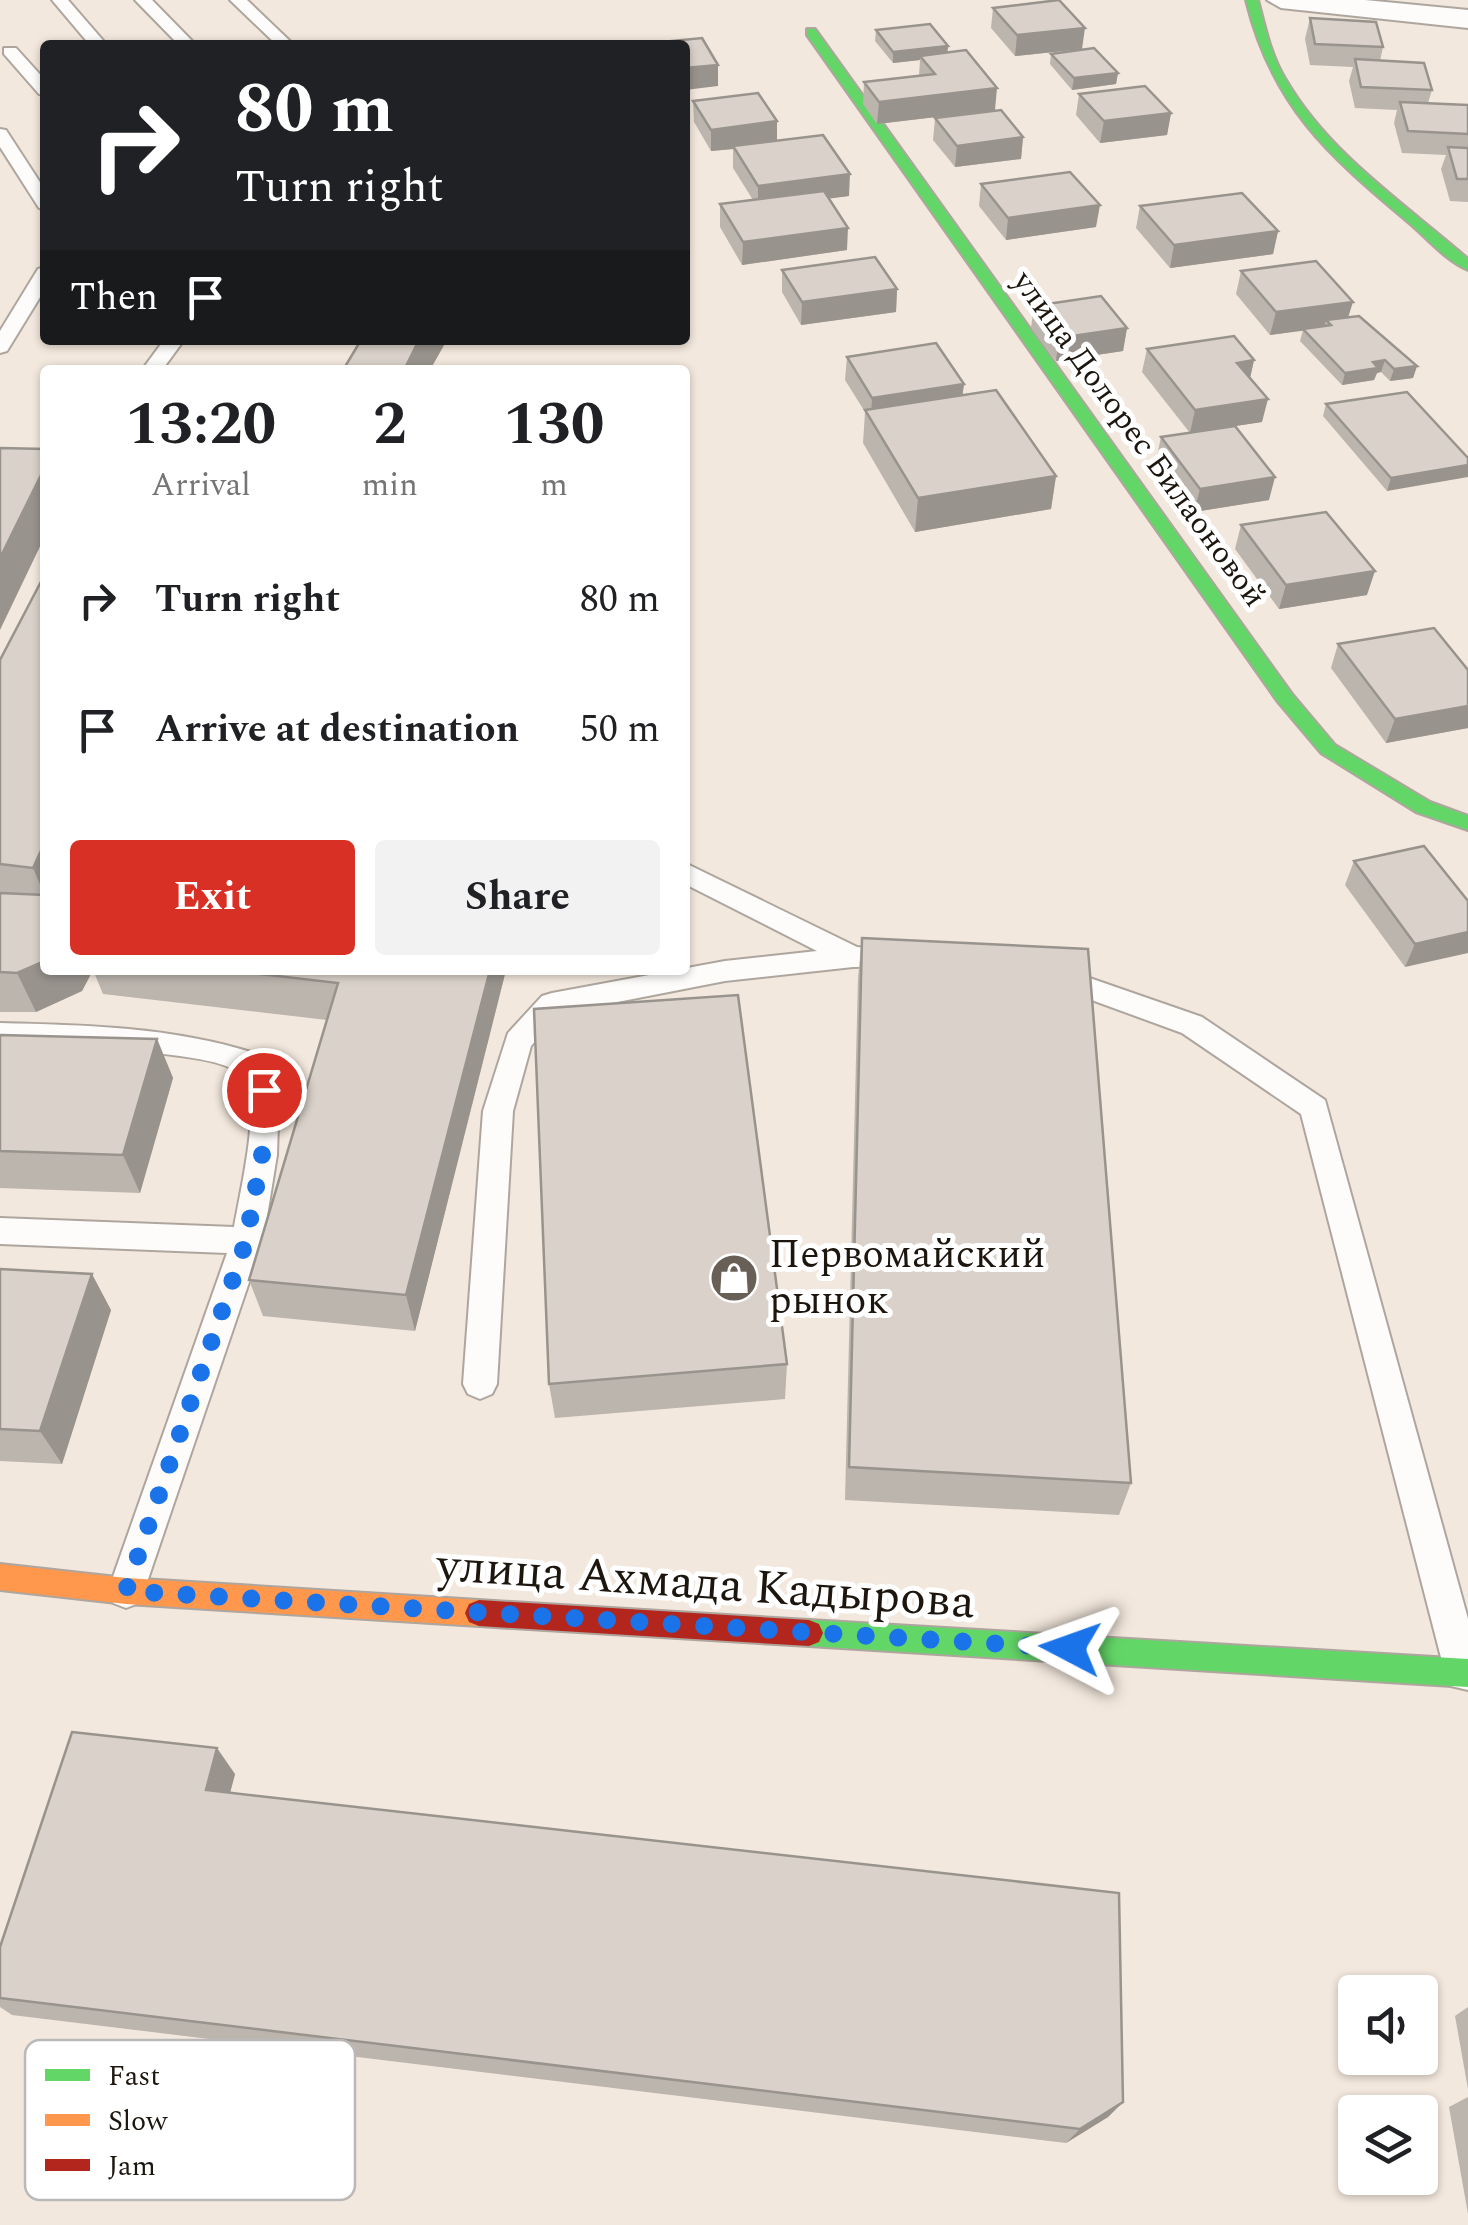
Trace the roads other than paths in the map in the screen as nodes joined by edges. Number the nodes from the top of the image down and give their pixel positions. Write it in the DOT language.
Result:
graph roads {
  1 [pos="60,0"];
  2 [pos="143,0"];
  3 [pos="238,0"];
  4 [pos="1252,0"];
  5 [pos="1281,0"];
  6 [pos="1468,20"];
  7 [pos="811,32"];
  8 [pos="95,40"];
  9 [pos="183,40"];
  10 [pos="281,40"];
  11 [pos="10,51"];
  12 [pos="40,84"];
  13 [pos="0,134"];
  14 [pos="40,196"];
  15 [pos="1468,266"];
  16 [pos="40,281"];
  17 [pos="0,347"];
  18 [pos="1468,823"];
  19 [pos="690,874"];
  20 [pos="854,956"];
  21 [pos="933,961"];
  22 [pos="1033,967"];
  23 [pos="0,1034"];
  24 [pos="0,1231"];
  25 [pos="246,1241"];
  26 [pos="480,1384"];
  27 [pos="0,1577"];
  28 [pos="126,1591"];
  29 [pos="1466,1673"];
  1 -- 8 [label="lane"];
  2 -- 9 [label="lane"];
  3 -- 10 [label="lane"];
  4 -- 15 [label="street"];
  5 -- 6 [label="street"];
  7 -- 18 [label="street, улица Долорес Билаоновой"];
  11 -- 12 [label="lane"];
  13 -- 14 [label="lane"];
  16 -- 17 [label="lane"];
  19 -- 20 [label="lane"];
  20 -- 21 [label="lane"];
  20 -- 26 [label="lane"];
  22 -- 29 [label="lane"];
  23 -- 25 [label="lane"];
  24 -- 25 [label="lane"];
  25 -- 28 [label="lane"];
  27 -- 28 [label="street, улица Ахмада Кадырова"];
  28 -- 29 [label="street, улица Ахмада Кадырова"];
}
